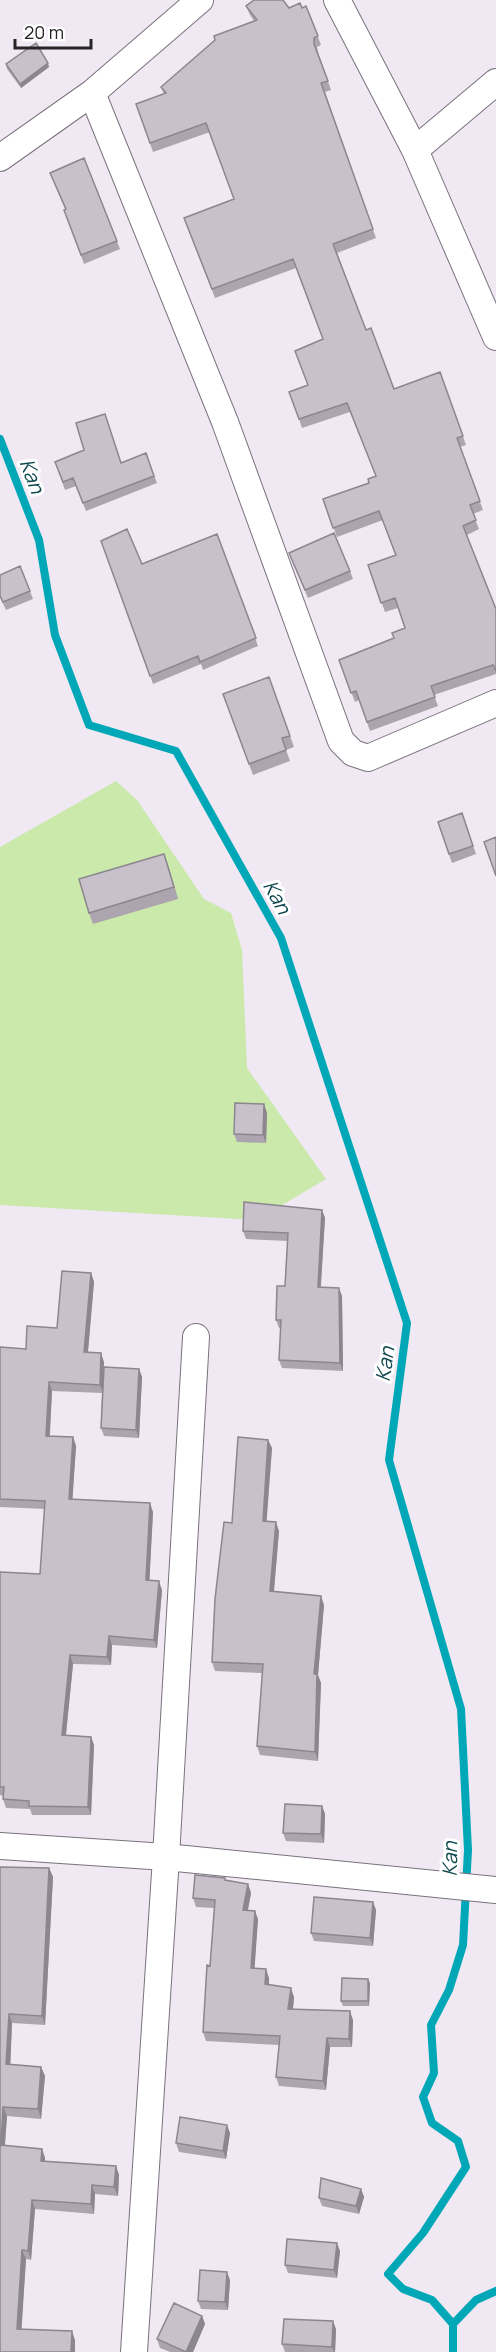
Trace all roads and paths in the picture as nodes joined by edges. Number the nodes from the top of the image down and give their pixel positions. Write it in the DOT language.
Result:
graph roads {
  1 [pos="200,0"];
  2 [pos="338,0"];
  3 [pos="496,82"];
  4 [pos="92,93"];
  5 [pos="415,150"];
  6 [pos="0,158"];
  7 [pos="496,336"];
  8 [pos="496,703"];
  9 [pos="196,1337"];
  10 [pos="0,1846"];
  11 [pos="166,1857"];
  12 [pos="496,1890"];
  13 [pos="134,2352"];
  1 -- 4 [label="street"];
  2 -- 5 [label="street"];
  3 -- 5 [label="street"];
  4 -- 6 [label="street"];
  4 -- 8 [label="street"];
  5 -- 7 [label="street"];
  9 -- 11 [label="street"];
  10 -- 11 [label="street"];
  11 -- 12 [label="street"];
  11 -- 13 [label="street"];
}
